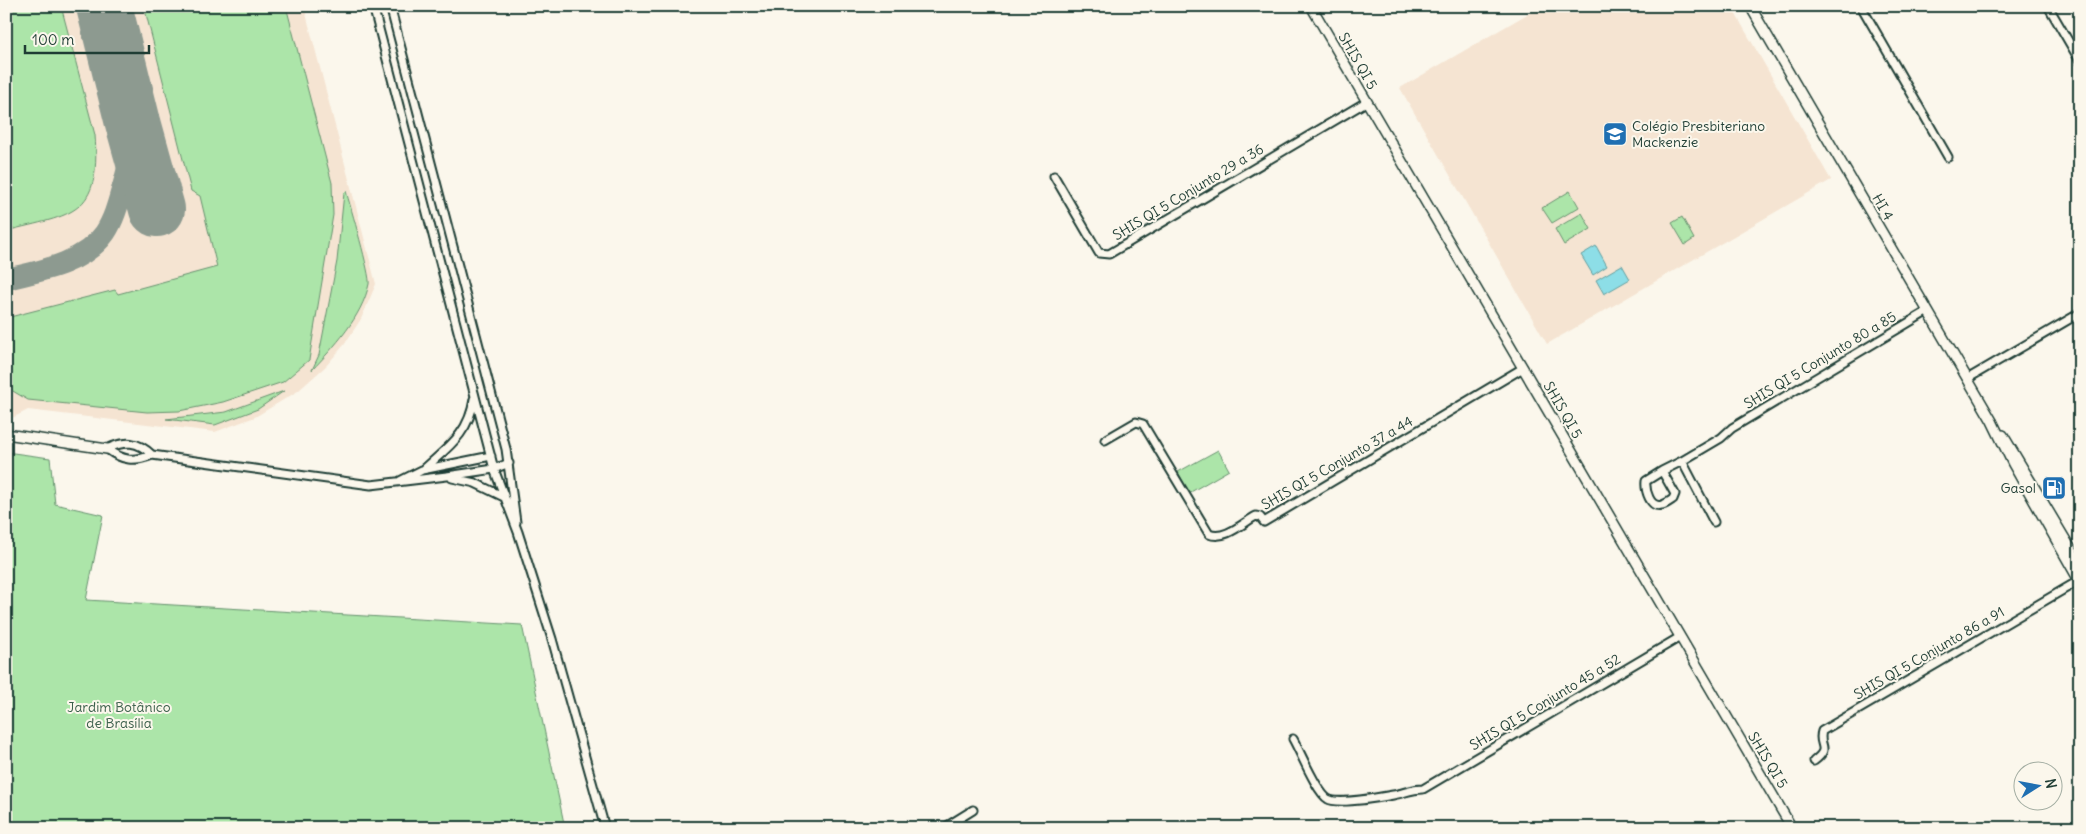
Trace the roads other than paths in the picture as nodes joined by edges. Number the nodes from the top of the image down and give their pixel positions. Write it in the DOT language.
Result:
graph roads {
  1 [pos="373,6"];
  2 [pos="390,6"];
  3 [pos="1311,6"];
  4 [pos="1750,6"];
  5 [pos="1861,6"];
  6 [pos="2048,6"];
  7 [pos="2080,61"];
  8 [pos="1366,102"];
  9 [pos="1948,157"];
  10 [pos="1054,176"];
  11 [pos="1928,311"];
  12 [pos="2080,313"];
  13 [pos="1523,368"];
  14 [pos="1967,380"];
  15 [pos="475,396"];
  16 [pos="1992,421"];
  17 [pos="6,434"];
  18 [pos="1104,440"];
  19 [pos="107,449"];
  20 [pos="152,455"];
  21 [pos="491,456"];
  22 [pos="1682,461"];
  23 [pos="509,463"];
  24 [pos="494,468"];
  25 [pos="422,470"];
  26 [pos="1662,471"];
  27 [pos="447,476"];
  28 [pos="393,484"];
  29 [pos="504,497"];
  30 [pos="1714,522"];
  31 [pos="518,532"];
  32 [pos="2080,564"];
  33 [pos="2079,581"];
  34 [pos="1680,637"];
  35 [pos="1293,738"];
  36 [pos="1814,761"];
  37 [pos="973,810"];
  38 [pos="605,828"];
  39 [pos="944,828"];
  40 [pos="1792,828"];
  1 -- 15 [label="street"];
  2 -- 23 [label="street"];
  3 -- 8 [label="street, SHIS QI 5"];
  4 -- 11 [label="street, HI 4"];
  5 -- 9 [label="street"];
  6 -- 7 [label="street"];
  8 -- 10 [label="street, SHIS QI 5 Conjunto 29 a 36"];
  8 -- 13 [label="street, SHIS QI 5"];
  11 -- 14 [label="street, HI 4"];
  11 -- 22 [label="street, SHIS QI 5 Conjunto 80 a 85"];
  12 -- 14 [label="street"];
  13 -- 18 [label="street, SHIS QI 5 Conjunto 37 a 44"];
  13 -- 34 [label="street, SHIS QI 5"];
  14 -- 16 [label="street, HI 4"];
  15 -- 21 [label="street"];
  15 -- 25 [label="street"];
  16 -- 32 [label="street, HI 4"];
  16 -- 33 [label="street, HI 4"];
  17 -- 19 [label="street"];
  19 -- 20 [label="street"];
  19 -- 20 [label="street"];
  20 -- 28 [label="street"];
  21 -- 24 [label="street"];
  21 -- 25 [label="street"];
  22 -- 26 [label="street, SHIS QI 5 Conjunto 80 a 85"];
  22 -- 30 [label="street"];
  23 -- 24 [label="street"];
  23 -- 31 [label="street"];
  24 -- 27 [label="street"];
  24 -- 29 [label="street"];
  25 -- 28 [label="street"];
  26 -- 26 [label="street"];
  27 -- 28 [label="street"];
  27 -- 29 [label="street"];
  29 -- 31 [label="street"];
  31 -- 38 [label="street"];
  33 -- 36 [label="street, SHIS QI 5 Conjunto 86 a 91"];
  34 -- 35 [label="street, SHIS QI 5 Conjunto 45 a 52"];
  34 -- 40 [label="street, SHIS QI 5"];
  37 -- 39 [label="street"];
}
